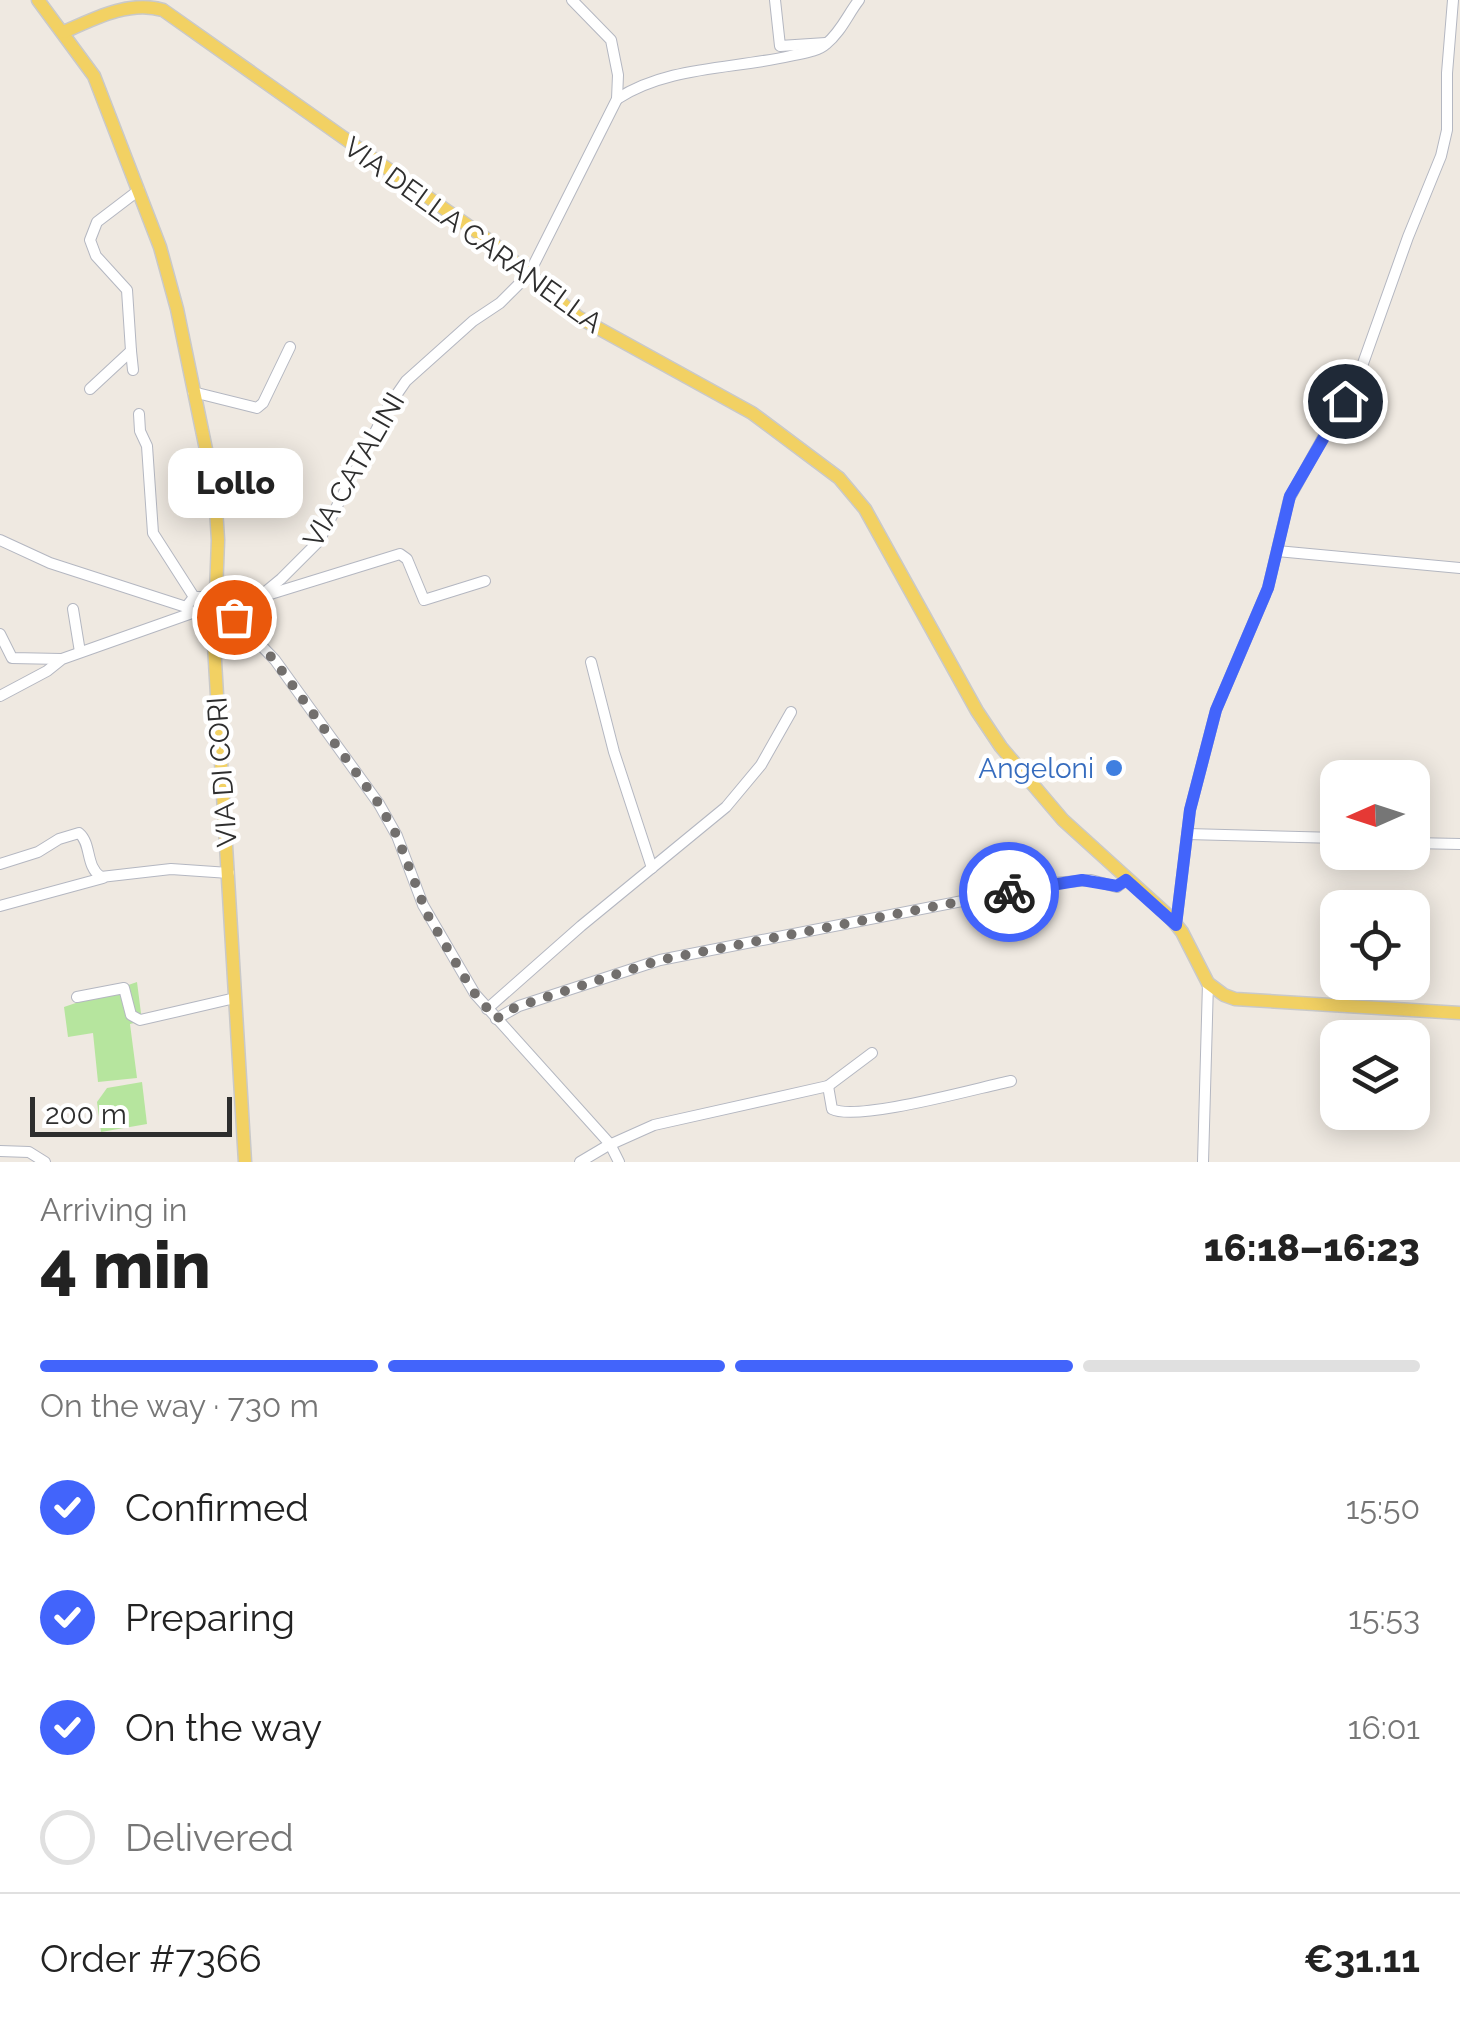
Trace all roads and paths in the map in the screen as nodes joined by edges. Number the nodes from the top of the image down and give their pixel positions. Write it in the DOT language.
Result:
graph roads {
  1 [pos="38,0"];
  2 [pos="572,0"];
  3 [pos="776,0"];
  4 [pos="859,0"];
  5 [pos="1452,0"];
  6 [pos="145,2"];
  7 [pos="64,32"];
  8 [pos="827,44"];
  9 [pos="617,99"];
  10 [pos="138,190"];
  11 [pos="529,274"];
  12 [pos="290,347"];
  13 [pos="132,351"];
  14 [pos="133,370"];
  15 [pos="90,389"];
  16 [pos="193,392"];
  17 [pos="139,414"];
  18 [pos="0,540"];
  19 [pos="1277,552"];
  20 [pos="1460,568"];
  21 [pos="485,581"];
  22 [pos="194,597"];
  23 [pos="258,598"];
  24 [pos="215,605"];
  25 [pos="73,609"];
  26 [pos="189,610"];
  27 [pos="234,617"];
  28 [pos="0,634"];
  29 [pos="214,634"];
  30 [pos="80,652"];
  31 [pos="62,659"];
  32 [pos="591,662"];
  33 [pos="0,696"];
  34 [pos="791,712"];
  35 [pos="1187,834"];
  36 [pos="1320,837"];
  37 [pos="1430,843"];
  38 [pos="1460,844"];
  39 [pos="0,864"];
  40 [pos="652,868"];
  41 [pos="229,873"];
  42 [pos="104,878"];
  43 [pos="1126,880"];
  44 [pos="0,906"];
  45 [pos="1176,925"];
  46 [pos="1208,982"];
  47 [pos="76,997"];
  48 [pos="236,998"];
  49 [pos="487,1009"];
  50 [pos="1460,1013"];
  51 [pos="496,1019"];
  52 [pos="872,1052"];
  53 [pos="1010,1081"];
  54 [pos="828,1086"];
  55 [pos="610,1144"];
  56 [pos="0,1152"];
  57 [pos="45,1162"];
  58 [pos="245,1162"];
  59 [pos="580,1162"];
  60 [pos="619,1162"];
  61 [pos="1203,1162"];
  1 -- 7 [label="main road, VIA DI CORI"];
  2 -- 9 [label="street"];
  3 -- 8 [label="street"];
  4 -- 8 [label="street"];
  5 -- 19 [label="street"];
  6 -- 7 [label="main road, VIA DELLA CARANELLA"];
  6 -- 11 [label="main road, VIA DELLA CARANELLA"];
  7 -- 10 [label="main road, VIA DI CORI"];
  8 -- 9 [label="street"];
  9 -- 11 [label="street, VIA CATALINI"];
  10 -- 13 [label="street"];
  10 -- 16 [label="main road, VIA DI CORI"];
  11 -- 23 [label="street, VIA CATALINI"];
  11 -- 43 [label="main road, VIA DELLA CARANELLA"];
  12 -- 16 [label="street"];
  13 -- 14 [label="street"];
  13 -- 15 [label="street"];
  16 -- 24 [label="main road, VIA DI CORI"];
  17 -- 22 [label="street"];
  18 -- 26 [label="street"];
  19 -- 20 [label="street"];
  19 -- 35 [label="street"];
  21 -- 23 [label="street"];
  22 -- 24 [label="street"];
  22 -- 26 [label="street"];
  23 -- 27 [label="street, VIA CATALINI"];
  24 -- 26 [label="street"];
  24 -- 29 [label="main road, VIA DI CORI"];
  25 -- 30 [label="street"];
  26 -- 30 [label="street"];
  27 -- 29 [label="street, VIA CATALINI"];
  27 -- 49 [label="street"];
  28 -- 31 [label="street"];
  29 -- 41 [label="main road, VIA DI CORI"];
  30 -- 31 [label="street"];
  31 -- 33 [label="street"];
  32 -- 40 [label="street"];
  34 -- 40 [label="street"];
  35 -- 36 [label="street"];
  35 -- 45 [label="street"];
  37 -- 38 [label="street"];
  39 -- 42 [label="street"];
  40 -- 49 [label="street"];
  41 -- 42 [label="street"];
  41 -- 48 [label="main road, VIA DI CORI"];
  42 -- 44 [label="street"];
  43 -- 45 [label="main road, VIA DELLA CARANELLA"];
  43 -- 51 [label="street"];
  45 -- 46 [label="main road, VIA DELLA CARANELLA"];
  46 -- 50 [label="main road"];
  46 -- 61 [label="street"];
  47 -- 48 [label="street"];
  48 -- 58 [label="main road, VIA DI CORI"];
  49 -- 51 [label="street"];
  51 -- 55 [label="street"];
  52 -- 54 [label="street"];
  53 -- 54 [label="street"];
  54 -- 55 [label="street"];
  55 -- 59 [label="street"];
  55 -- 60 [label="street"];
  56 -- 57 [label="street"];
}
